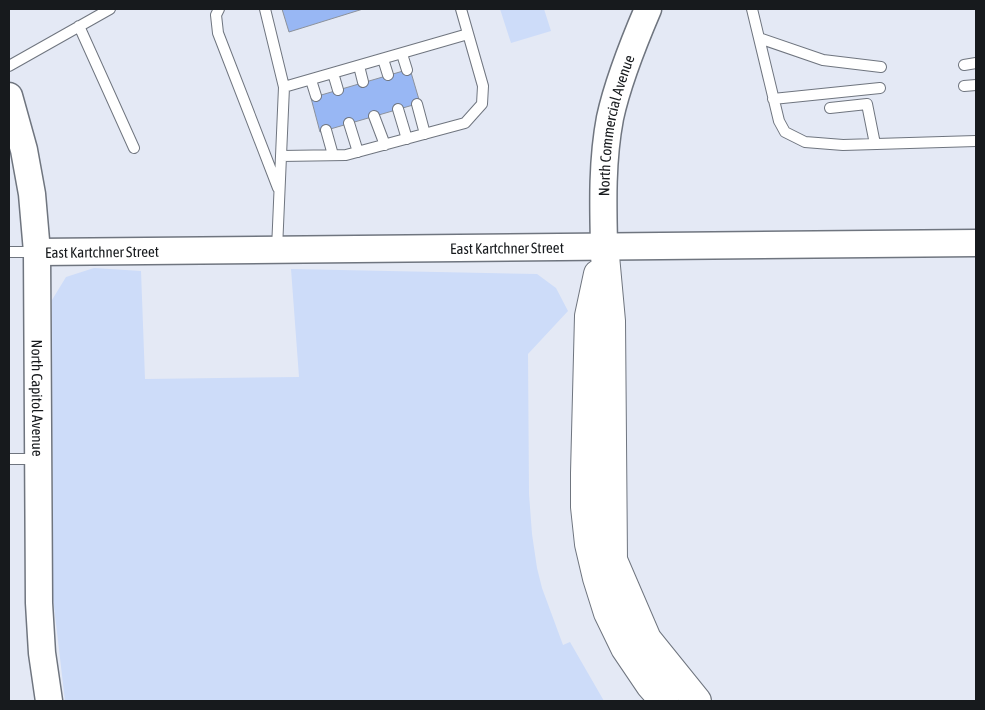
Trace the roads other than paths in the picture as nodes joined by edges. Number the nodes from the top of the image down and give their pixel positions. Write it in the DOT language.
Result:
graph roads {
  1 [pos="110,9"];
  2 [pos="219,9"];
  3 [pos="265,9"];
  4 [pos="461,9"];
  5 [pos="648,9"];
  6 [pos="752,9"];
  7 [pos="79,26"];
  8 [pos="468,34"];
  9 [pos="759,38"];
  10 [pos="402,54"];
  11 [pos="383,59"];
  12 [pos="976,63"];
  13 [pos="964,65"];
  14 [pos="9,66"];
  15 [pos="359,66"];
  16 [pos="881,67"];
  17 [pos="407,70"];
  18 [pos="333,73"];
  19 [pos="388,75"];
  20 [pos="311,80"];
  21 [pos="363,82"];
  22 [pos="976,85"];
  23 [pos="964,86"];
  24 [pos="284,88"];
  25 [pos="880,88"];
  26 [pos="338,90"];
  27 [pos="9,96"];
  28 [pos="316,96"];
  29 [pos="774,99"];
  30 [pos="417,104"];
  31 [pos="830,108"];
  32 [pos="398,109"];
  33 [pos="374,116"];
  34 [pos="349,123"];
  35 [pos="326,130"];
  36 [pos="425,134"];
  37 [pos="407,139"];
  38 [pos="976,141"];
  39 [pos="385,144"];
  40 [pos="876,144"];
  41 [pos="134,148"];
  42 [pos="358,152"];
  43 [pos="333,155"];
  44 [pos="281,156"];
  45 [pos="280,193"];
  46 [pos="976,243"];
  47 [pos="604,246"];
  48 [pos="277,250"];
  49 [pos="9,252"];
  50 [pos="37,252"];
  51 [pos="9,459"];
  52 [pos="37,459"];
  53 [pos="49,701"];
  54 [pos="664,701"];
  55 [pos="697,701"];
  1 -- 7 [label="lane"];
  2 -- 45 [label="lane"];
  3 -- 24 [label="lane"];
  4 -- 8 [label="lane"];
  5 -- 47 [label="street, North Commercial Avenue"];
  6 -- 9 [label="lane"];
  7 -- 14 [label="lane"];
  7 -- 41 [label="lane"];
  8 -- 10 [label="lane"];
  8 -- 36 [label="lane"];
  9 -- 16 [label="lane"];
  9 -- 29 [label="lane"];
  10 -- 11 [label="lane"];
  10 -- 17 [label="lane"];
  11 -- 15 [label="lane"];
  11 -- 19 [label="lane"];
  12 -- 13 [label="lane"];
  15 -- 18 [label="lane"];
  15 -- 21 [label="lane"];
  18 -- 20 [label="lane"];
  18 -- 26 [label="lane"];
  20 -- 24 [label="lane"];
  20 -- 28 [label="lane"];
  22 -- 23 [label="lane"];
  24 -- 44 [label="lane"];
  25 -- 29 [label="lane"];
  27 -- 50 [label="street, North Capitol Avenue"];
  29 -- 40 [label="lane"];
  30 -- 36 [label="lane"];
  31 -- 40 [label="lane"];
  32 -- 37 [label="lane"];
  33 -- 39 [label="lane"];
  34 -- 42 [label="lane"];
  35 -- 43 [label="lane"];
  36 -- 37 [label="lane"];
  37 -- 39 [label="lane"];
  38 -- 40 [label="lane"];
  39 -- 42 [label="lane"];
  42 -- 43 [label="lane"];
  43 -- 44 [label="lane"];
  44 -- 45 [label="lane"];
  45 -- 48 [label="lane"];
  46 -- 47 [label="street, East Kartchner Street"];
  47 -- 48 [label="street, East Kartchner Street"];
  47 -- 54 [label="highway"];
  47 -- 55 [label="highway"];
  48 -- 50 [label="street, East Kartchner Street"];
  49 -- 50 [label="lane"];
  50 -- 52 [label="street, North Capitol Avenue"];
  51 -- 52 [label="lane"];
  52 -- 53 [label="street, North Capitol Avenue"];
}
